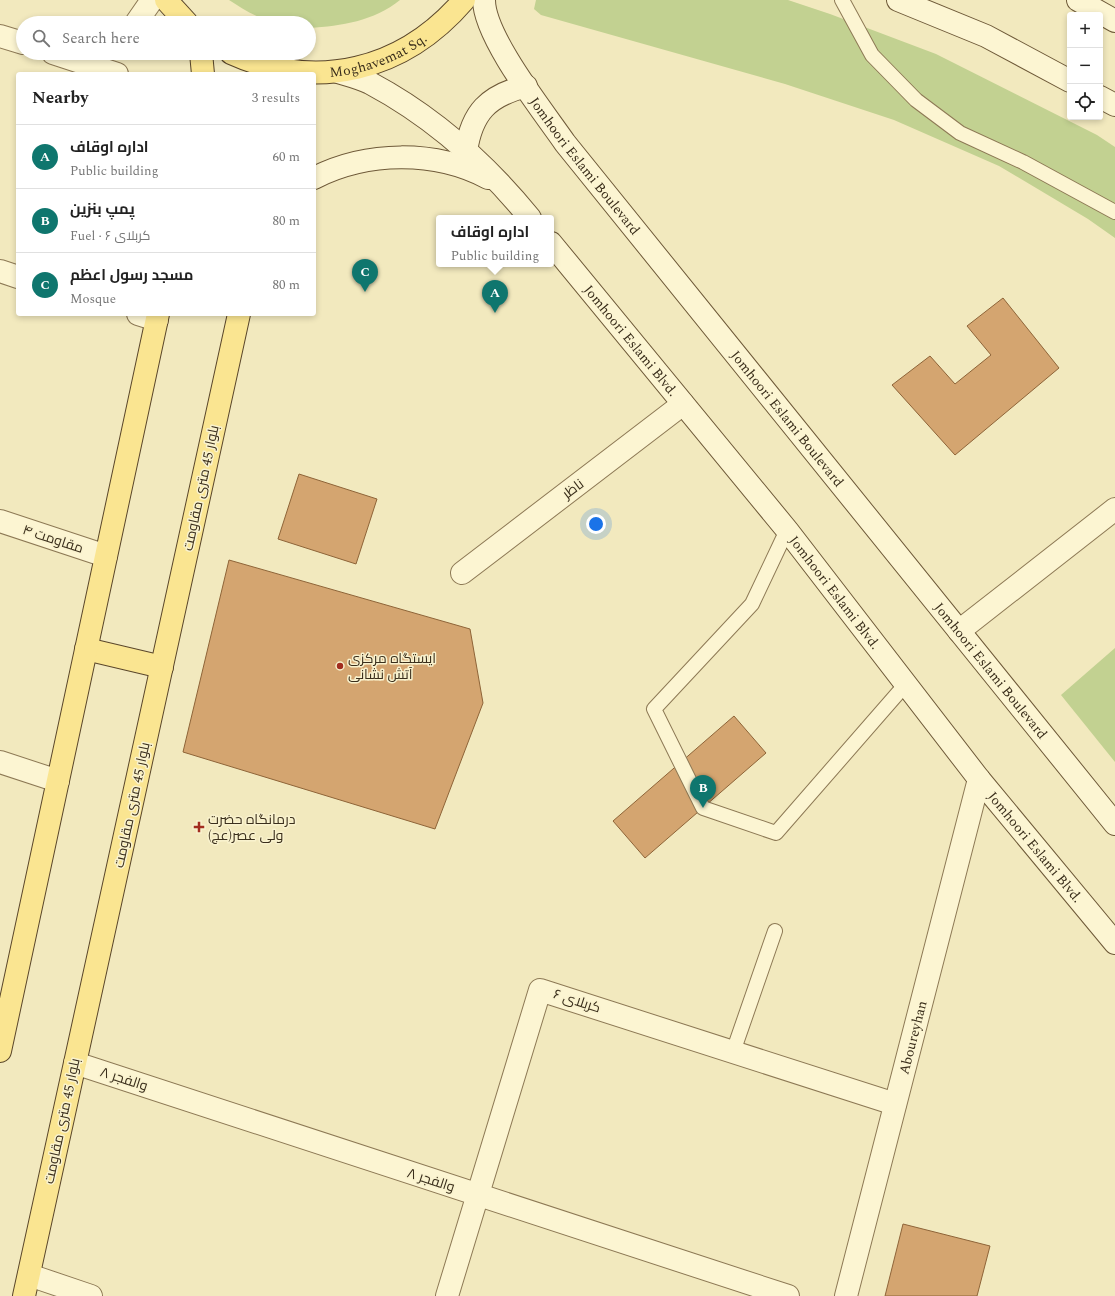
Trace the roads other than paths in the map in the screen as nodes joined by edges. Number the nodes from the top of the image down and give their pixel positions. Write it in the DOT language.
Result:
graph roads {
  1 [pos="152,0"];
  2 [pos="166,0"];
  3 [pos="464,0"];
  4 [pos="484,0"];
  5 [pos="842,0"];
  6 [pos="898,0"];
  7 [pos="1078,0"];
  8 [pos="141,16"];
  9 [pos="181,16"];
  10 [pos="1115,20"];
  11 [pos="0,36"];
  12 [pos="16,41"];
  13 [pos="96,60"];
  14 [pos="202,60"];
  15 [pos="246,60"];
  16 [pos="114,72"];
  17 [pos="203,72"];
  18 [pos="298,72"];
  19 [pos="335,72"];
  20 [pos="316,73"];
  21 [pos="1067,79"];
  22 [pos="526,86"];
  23 [pos="316,88"];
  24 [pos="1103,99"];
  25 [pos="1115,105"];
  26 [pos="466,151"];
  27 [pos="316,177"];
  28 [pos="504,187"];
  29 [pos="1115,212"];
  30 [pos="527,215"];
  31 [pos="554,247"];
  32 [pos="0,271"];
  33 [pos="16,276"];
  34 [pos="151,316"];
  35 [pos="240,316"];
  36 [pos="683,404"];
  37 [pos="1115,509"];
  38 [pos="0,521"];
  39 [pos="787,530"];
  40 [pos="106,556"];
  41 [pos="462,573"];
  42 [pos="959,631"];
  43 [pos="86,649"];
  44 [pos="162,667"];
  45 [pos="905,685"];
  46 [pos="0,762"];
  47 [pos="979,779"];
  48 [pos="58,781"];
  49 [pos="1115,824"];
  50 [pos="775,931"];
  51 [pos="1115,943"];
  52 [pos="4,1010"];
  53 [pos="0,1051"];
  54 [pos="733,1052"];
  55 [pos="75,1063"];
  56 [pos="895,1104"];
  57 [pos="478,1196"];
  58 [pos="29,1275"];
  59 [pos="24,1296"];
  60 [pos="91,1296"];
  61 [pos="447,1296"];
  62 [pos="788,1296"];
  63 [pos="846,1296"];
  1 -- 8 [label="street"];
  2 -- 9 [label="main road"];
  3 -- 19 [label="main road, Moghavemat Sq."];
  4 -- 22 [label="street, Jomhoori Eslami Boulevard"];
  5 -- 29 [label="lane"];
  6 -- 21 [label="street"];
  7 -- 10 [label="street"];
  11 -- 12 [label="street"];
  13 -- 16 [label="street"];
  14 -- 17 [label="main road"];
  15 -- 18 [label="main road, Moghavemat Sq."];
  19 -- 20 [label="main road, Moghavemat Sq."];
  19 -- 23 [label="main road"];
  19 -- 26 [label="street"];
  22 -- 26 [label="street"];
  22 -- 42 [label="street, Jomhoori Eslami Boulevard"];
  24 -- 25 [label="street"];
  26 -- 28 [label="street"];
  27 -- 28 [label="street"];
  28 -- 30 [label="street"];
  31 -- 36 [label="street, Jomhoori Eslami Blvd."];
  32 -- 33 [label="street"];
  34 -- 40 [label="main road"];
  35 -- 44 [label="main road, بلوار 45 متری مقاومت"];
  36 -- 39 [label="street, Jomhoori Eslami Blvd."];
  36 -- 41 [label="street, ناظر"];
  37 -- 42 [label="street"];
  38 -- 40 [label="street, مقاومت ۴"];
  39 -- 45 [label="street, Jomhoori Eslami Blvd."];
  39 -- 45 [label="lane"];
  40 -- 43 [label="main road"];
  42 -- 49 [label="street, Jomhoori Eslami Boulevard"];
  43 -- 44 [label="main road"];
  43 -- 48 [label="main road"];
  44 -- 55 [label="main road, بلوار 45 متری مقاومت"];
  45 -- 47 [label="street, Jomhoori Eslami Blvd."];
  46 -- 48 [label="street"];
  47 -- 51 [label="street, Jomhoori Eslami Blvd."];
  47 -- 56 [label="street, Aboureyhan"];
  48 -- 52 [label="main road"];
  50 -- 54 [label="lane"];
  52 -- 53 [label="main road"];
  54 -- 56 [label="street, کربلای ۶"];
  54 -- 57 [label="street, کربلای ۶"];
  55 -- 57 [label="street, والفجر ۸"];
  55 -- 58 [label="main road, بلوار 45 متری مقاومت"];
  56 -- 63 [label="street, Aboureyhan"];
  57 -- 61 [label="street, کربلای ۶"];
  57 -- 62 [label="street, والفجر ۸"];
  58 -- 59 [label="main road, بلوار 45 متری مقاومت"];
  58 -- 60 [label="street"];
}
